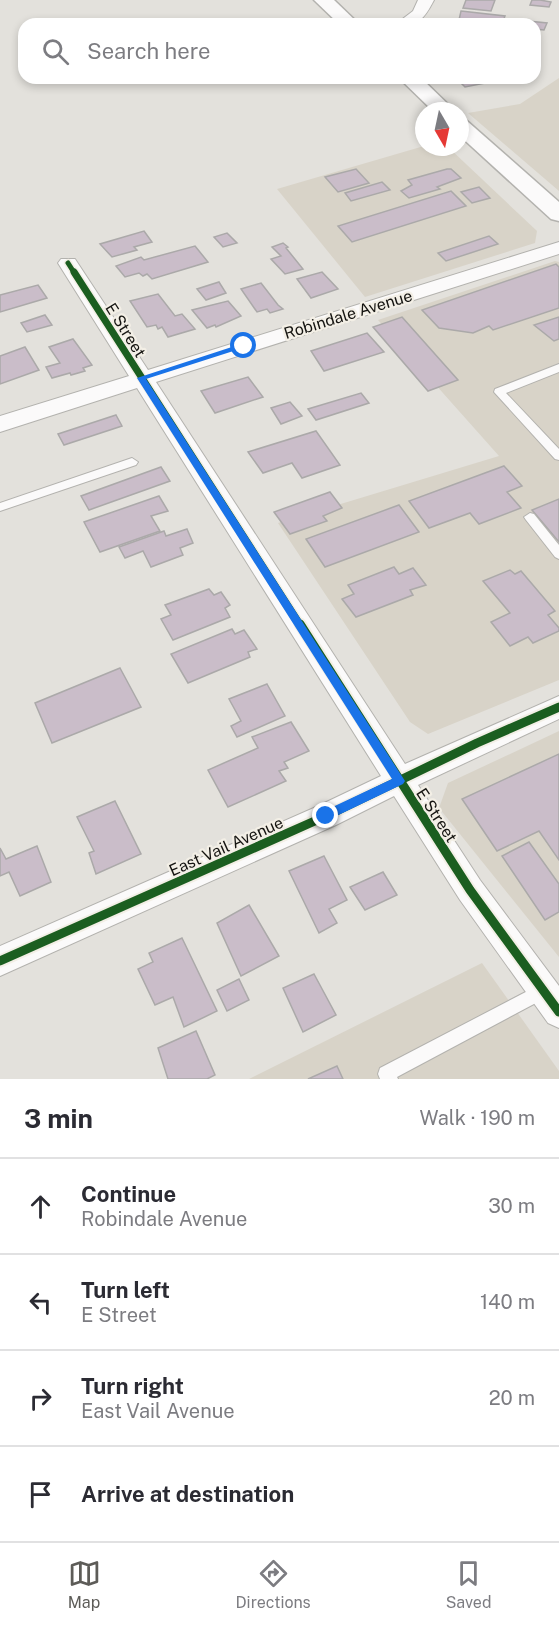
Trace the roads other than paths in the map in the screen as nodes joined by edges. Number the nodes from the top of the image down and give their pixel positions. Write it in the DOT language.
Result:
graph roads {
  1 [pos="323,0"];
  2 [pos="426,0"];
  3 [pos="343,18"];
  4 [pos="413,18"];
  5 [pos="416,84"];
  6 [pos="435,102"];
  7 [pos="469,133"];
  8 [pos="559,214"];
  9 [pos="559,248"];
  10 [pos="68,263"];
  11 [pos="559,368"];
  12 [pos="141,378"];
  13 [pos="0,424"];
  14 [pos="559,456"];
  15 [pos="132,462"];
  16 [pos="0,507"];
  17 [pos="530,517"];
  18 [pos="559,554"];
  19 [pos="559,707"];
  20 [pos="399,781"];
  21 [pos="0,961"];
  22 [pos="543,991"];
  23 [pos="559,1012"];
  24 [pos="390,1079"];
  1 -- 3 [label="street"];
  2 -- 4 [label="street"];
  5 -- 6 [label="street"];
  7 -- 8 [label="street"];
  9 -- 12 [label="street, Robindale Avenue"];
  10 -- 12 [label="street, E Street"];
  11 -- 14 [label="lane"];
  12 -- 13 [label="street, Robindale Avenue"];
  12 -- 20 [label="street, E Street"];
  15 -- 16 [label="lane"];
  17 -- 18 [label="lane"];
  19 -- 20 [label="street, East Vail Avenue"];
  20 -- 21 [label="street, East Vail Avenue"];
  20 -- 22 [label="street, E Street"];
  22 -- 23 [label="street, E Street"];
  22 -- 24 [label="lane"];
}
